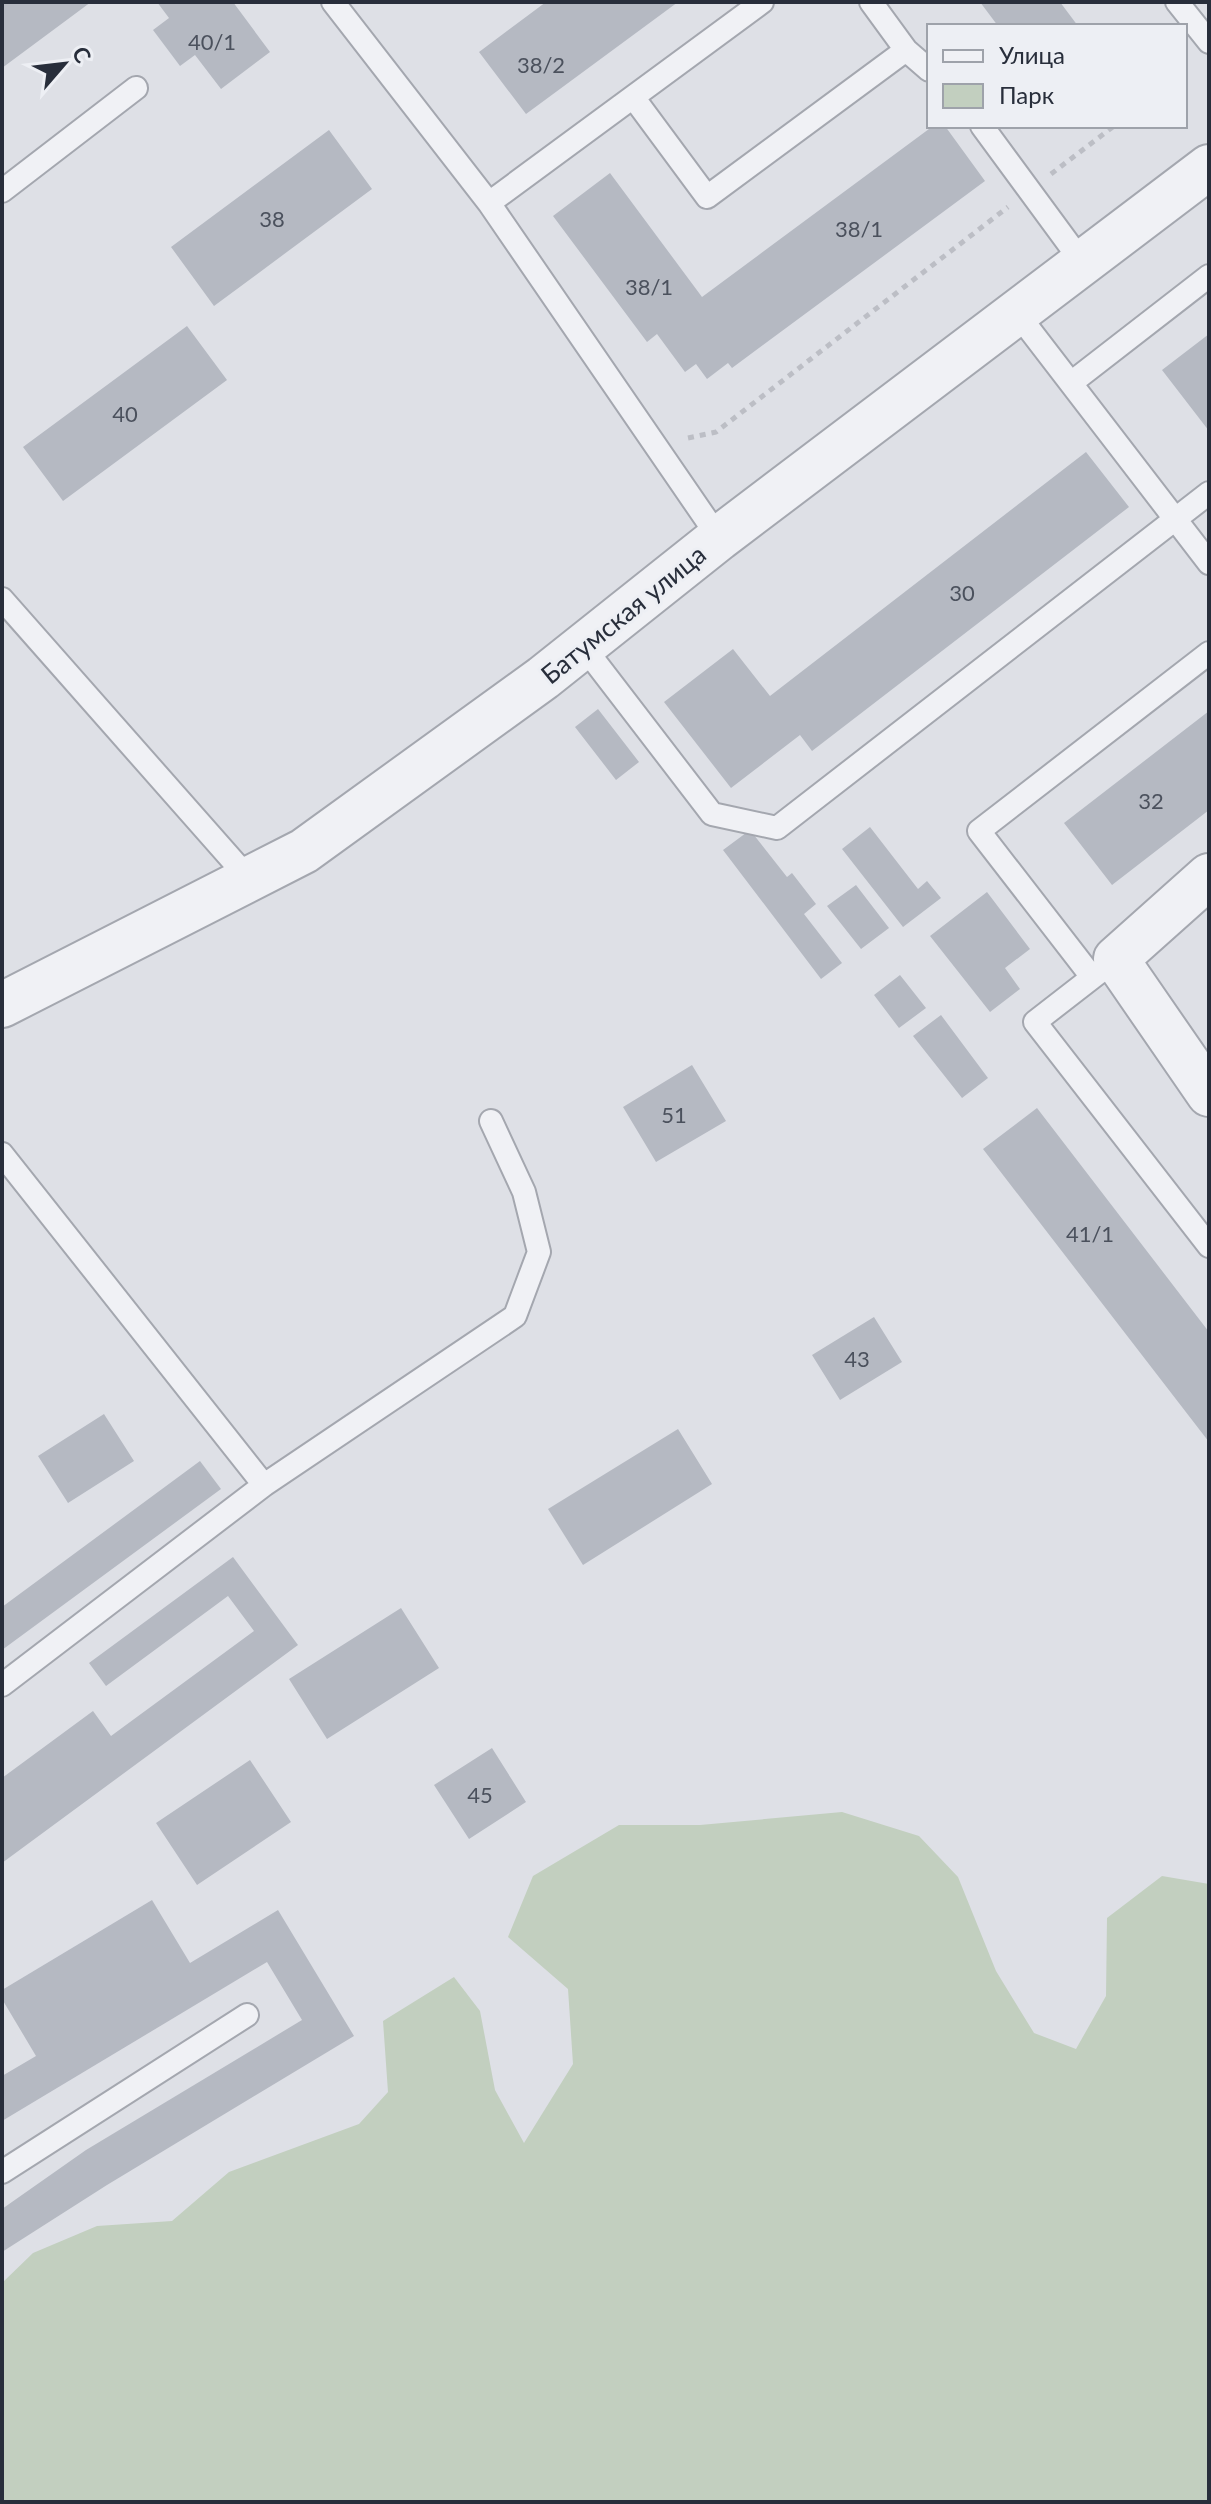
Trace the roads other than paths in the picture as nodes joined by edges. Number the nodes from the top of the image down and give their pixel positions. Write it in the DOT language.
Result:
graph roads {
  1 [pos="333,2"];
  2 [pos="762,2"];
  3 [pos="871,2"];
  4 [pos="1177,2"];
  5 [pos="1209,42"];
  6 [pos="906,50"];
  7 [pos="927,68"];
  8 [pos="136,88"];
  9 [pos="633,97"];
  10 [pos="983,128"];
  11 [pos="1209,167"];
  12 [pos="2,191"];
  13 [pos="489,203"];
  14 [pos="1082,262"];
  15 [pos="1209,276"];
  16 [pos="1016,312"];
  17 [pos="1071,383"];
  18 [pos="1209,493"];
  19 [pos="1175,519"];
  20 [pos="719,538"];
  21 [pos="1209,563"];
  22 [pos="2,599"];
  23 [pos="583,646"];
  24 [pos="1209,653"];
  25 [pos="1209,876"];
  26 [pos="249,879"];
  27 [pos="1104,968"];
  28 [pos="2,1005"];
  29 [pos="1209,1094"];
  30 [pos="491,1121"];
  31 [pos="2,1154"];
  32 [pos="1209,1246"];
  33 [pos="264,1485"];
  34 [pos="2,1685"];
  35 [pos="247,2015"];
  36 [pos="2,2172"];
  1 -- 13 [label="lane"];
  2 -- 9 [label="lane"];
  3 -- 6 [label="lane"];
  4 -- 5 [label="lane"];
  6 -- 7 [label="lane"];
  6 -- 9 [label="lane"];
  8 -- 12 [label="lane"];
  9 -- 13 [label="lane"];
  10 -- 14 [label="lane"];
  11 -- 14 [label="street, Батумская улица"];
  13 -- 20 [label="lane"];
  14 -- 16 [label="street, Батумская улица"];
  15 -- 17 [label="lane"];
  16 -- 17 [label="lane"];
  16 -- 20 [label="street, Батумская улица"];
  17 -- 19 [label="lane"];
  18 -- 19 [label="lane"];
  19 -- 21 [label="lane"];
  19 -- 23 [label="lane"];
  20 -- 23 [label="street, Батумская улица"];
  22 -- 26 [label="lane"];
  23 -- 26 [label="street, Батумская улица"];
  24 -- 27 [label="lane"];
  25 -- 27 [label="street"];
  26 -- 28 [label="street, Батумская улица"];
  27 -- 29 [label="street"];
  27 -- 32 [label="lane"];
  30 -- 33 [label="lane"];
  31 -- 33 [label="lane"];
  33 -- 34 [label="lane"];
  35 -- 36 [label="lane"];
}
